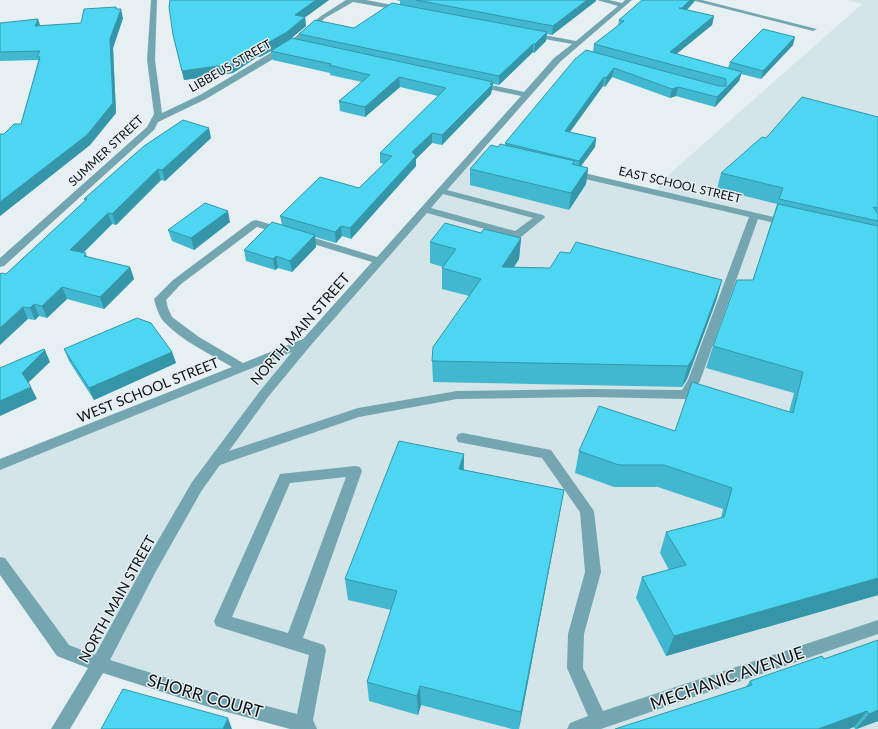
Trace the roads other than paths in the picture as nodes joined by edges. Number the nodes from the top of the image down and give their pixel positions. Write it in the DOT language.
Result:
graph roads {
  1 [pos="154,0"];
  2 [pos="351,0"];
  3 [pos="355,0"];
  4 [pos="600,0"];
  5 [pos="694,0"];
  6 [pos="626,3"];
  7 [pos="408,10"];
  8 [pos="813,29"];
  9 [pos="523,32"];
  10 [pos="292,44"];
  11 [pos="306,47"];
  12 [pos="574,48"];
  13 [pos="473,83"];
  14 [pos="527,95"];
  15 [pos="155,120"];
  16 [pos="562,171"];
  17 [pos="441,191"];
  18 [pos="425,210"];
  19 [pos="755,216"];
  20 [pos="793,224"];
  21 [pos="379,261"];
  22 [pos="0,264"];
  23 [pos="307,342"];
  24 [pos="243,368"];
  25 [pos="462,438"];
  26 [pos="216,460"];
  27 [pos="0,465"];
  28 [pos="0,563"];
  29 [pos="878,627"];
  30 [pos="293,642"];
  31 [pos="99,664"];
  32 [pos="599,721"];
  33 [pos="307,726"];
  34 [pos="60,729"];
  35 [pos="576,729"];
  1 -- 15 [label="street, SUMMER STREET"];
  2 -- 10 [label="street, LIBBEUS STREET"];
  3 -- 7 [label="street"];
  4 -- 6 [label="street"];
  5 -- 8 [label="street"];
  6 -- 12 [label="street, NORTH MAIN STREET"];
  9 -- 12 [label="street"];
  10 -- 11 [label="street"];
  10 -- 15 [label="street, LIBBEUS STREET"];
  12 -- 14 [label="street, NORTH MAIN STREET"];
  13 -- 14 [label="street"];
  14 -- 17 [label="street, NORTH MAIN STREET"];
  15 -- 22 [label="street, SUMMER STREET"];
  16 -- 19 [label="street, EAST SCHOOL STREET"];
  17 -- 18 [label="street, NORTH MAIN STREET"];
  17 -- 18 [label="street"];
  18 -- 21 [label="street, NORTH MAIN STREET"];
  19 -- 20 [label="street, EAST SCHOOL STREET"];
  19 -- 26 [label="street"];
  21 -- 23 [label="street, NORTH MAIN STREET"];
  21 -- 24 [label="street"];
  23 -- 24 [label="street, WEST SCHOOL STREET"];
  23 -- 26 [label="street, NORTH MAIN STREET"];
  24 -- 27 [label="street, WEST SCHOOL STREET"];
  25 -- 32 [label="street"];
  26 -- 31 [label="street, NORTH MAIN STREET"];
  28 -- 31 [label="street, SHORR COURT"];
  29 -- 32 [label="street, MECHANIC AVENUE"];
  30 -- 30 [label="street"];
  30 -- 33 [label="street"];
  31 -- 33 [label="street, SHORR COURT"];
  31 -- 34 [label="street, NORTH MAIN STREET"];
  32 -- 35 [label="street, MECHANIC AVENUE"];
}
